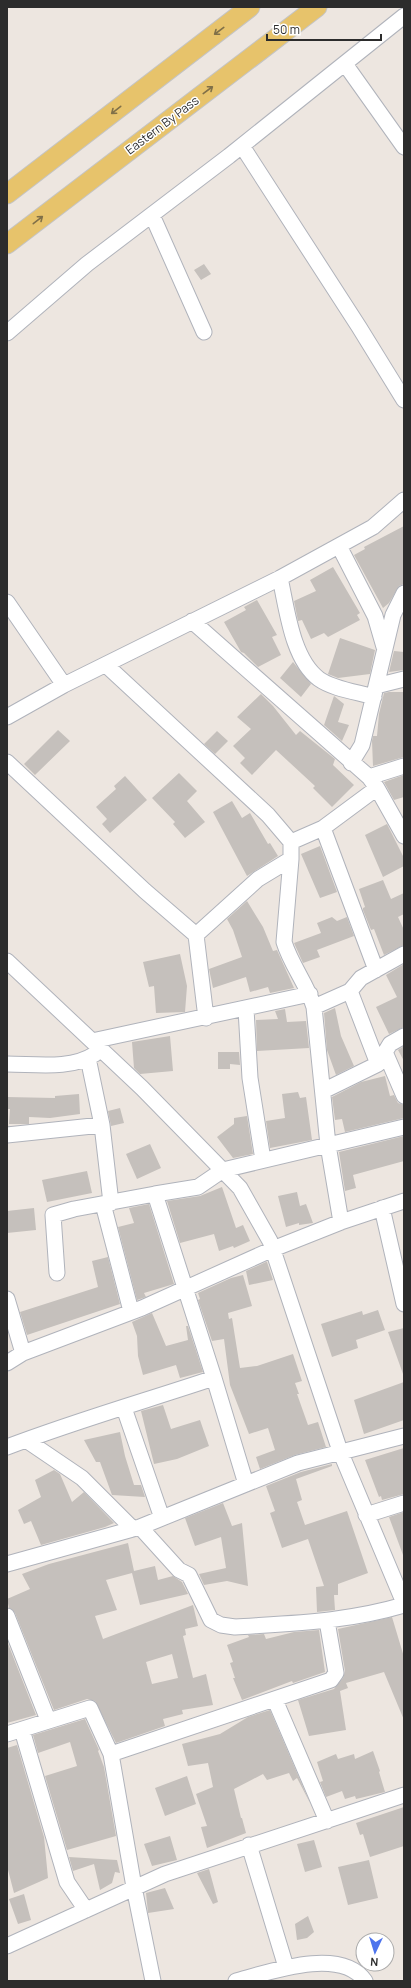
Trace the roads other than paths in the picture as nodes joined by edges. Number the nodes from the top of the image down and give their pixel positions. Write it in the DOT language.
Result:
graph roads {
  1 [pos="250,7"];
  2 [pos="317,7"];
  3 [pos="404,16"];
  4 [pos="346,64"];
  5 [pos="242,146"];
  6 [pos="404,147"];
  7 [pos="7,194"];
  8 [pos="152,215"];
  9 [pos="7,244"];
  10 [pos="204,332"];
  11 [pos="7,333"];
  12 [pos="404,400"];
  13 [pos="403,504"];
  14 [pos="339,546"];
  15 [pos="280,578"];
  16 [pos="404,594"];
  17 [pos="7,602"];
  18 [pos="192,621"];
  19 [pos="385,649"];
  20 [pos="106,665"];
  21 [pos="404,679"];
  22 [pos="64,685"];
  23 [pos="375,691"];
  24 [pos="7,717"];
  25 [pos="7,762"];
  26 [pos="351,763"];
  27 [pos="404,766"];
  28 [pos="373,783"];
  29 [pos="323,828"];
  30 [pos="404,836"];
  31 [pos="291,842"];
  32 [pos="291,859"];
  33 [pos="196,936"];
  34 [pos="404,954"];
  35 [pos="7,961"];
  36 [pos="376,970"];
  37 [pos="350,991"];
  38 [pos="312,1000"];
  39 [pos="246,1009"];
  40 [pos="206,1018"];
  41 [pos="404,1036"];
  42 [pos="97,1046"];
  43 [pos="88,1058"];
  44 [pos="382,1058"];
  45 [pos="7,1064"];
  46 [pos="323,1091"];
  47 [pos="404,1096"];
  48 [pos="102,1126"];
  49 [pos="404,1127"];
  50 [pos="7,1135"];
  51 [pos="328,1145"];
  52 [pos="263,1160"];
  53 [pos="223,1170"];
  54 [pos="155,1194"];
  55 [pos="404,1201"];
  56 [pos="107,1204"];
  57 [pos="382,1208"];
  58 [pos="341,1222"];
  59 [pos="273,1250"];
  60 [pos="57,1273"];
  61 [pos="186,1290"];
  62 [pos="7,1299"];
  63 [pos="404,1304"];
  64 [pos="130,1312"];
  65 [pos="23,1353"];
  66 [pos="7,1363"];
  67 [pos="214,1378"];
  68 [pos="124,1408"];
  69 [pos="404,1436"];
  70 [pos="26,1440"];
  71 [pos="7,1448"];
  72 [pos="340,1451"];
  73 [pos="246,1484"];
  74 [pos="404,1502"];
  75 [pos="366,1515"];
  76 [pos="162,1518"];
  77 [pos="136,1528"];
  78 [pos="7,1564"];
  79 [pos="404,1604"];
  80 [pos="7,1616"];
  81 [pos="327,1622"];
  82 [pos="10,1632"];
  83 [pos="275,1700"];
  84 [pos="48,1720"];
  85 [pos="22,1730"];
  86 [pos="7,1734"];
  87 [pos="112,1754"];
  88 [pos="404,1795"];
  89 [pos="327,1821"];
  90 [pos="249,1845"];
  91 [pos="134,1887"];
  92 [pos="86,1910"];
  93 [pos="7,1945"];
  94 [pos="286,1967"];
  95 [pos="153,1981"];
  96 [pos="236,1981"];
  97 [pos="365,1981"];
  1 -- 7 [label="main road, one-way"];
  9 -- 2 [label="main road, Eastern By Pass, one-way"];
  3 -- 4 [label="street"];
  4 -- 5 [label="street"];
  4 -- 6 [label="street"];
  5 -- 8 [label="street"];
  5 -- 12 [label="street"];
  8 -- 10 [label="street"];
  8 -- 11 [label="street"];
  13 -- 14 [label="street"];
  14 -- 15 [label="street"];
  14 -- 19 [label="street"];
  15 -- 18 [label="street"];
  15 -- 23 [label="street"];
  16 -- 19 [label="street"];
  17 -- 22 [label="street"];
  18 -- 20 [label="street"];
  18 -- 26 [label="street"];
  19 -- 23 [label="street"];
  20 -- 22 [label="street"];
  20 -- 31 [label="street"];
  21 -- 23 [label="street"];
  22 -- 24 [label="street"];
  23 -- 26 [label="street"];
  25 -- 33 [label="street"];
  26 -- 28 [label="street"];
  27 -- 28 [label="street"];
  28 -- 29 [label="street"];
  28 -- 30 [label="street"];
  29 -- 31 [label="street"];
  29 -- 36 [label="street"];
  31 -- 32 [label="street"];
  32 -- 33 [label="street"];
  32 -- 38 [label="street"];
  33 -- 40 [label="street"];
  34 -- 36 [label="street"];
  35 -- 42 [label="street"];
  36 -- 37 [label="street"];
  37 -- 38 [label="street"];
  37 -- 44 [label="street"];
  38 -- 39 [label="street"];
  38 -- 46 [label="street"];
  39 -- 40 [label="street"];
  39 -- 52 [label="street"];
  40 -- 42 [label="street"];
  41 -- 44 [label="street"];
  42 -- 43 [label="street"];
  42 -- 53 [label="street"];
  43 -- 45 [label="street"];
  43 -- 48 [label="street"];
  44 -- 46 [label="street"];
  44 -- 47 [label="street"];
  46 -- 51 [label="street"];
  48 -- 50 [label="street"];
  48 -- 56 [label="street"];
  49 -- 51 [label="street"];
  51 -- 52 [label="street"];
  51 -- 58 [label="street"];
  52 -- 53 [label="street"];
  53 -- 54 [label="street"];
  53 -- 59 [label="street"];
  54 -- 56 [label="street"];
  54 -- 61 [label="street"];
  55 -- 57 [label="street"];
  56 -- 60 [label="street"];
  56 -- 64 [label="street"];
  57 -- 58 [label="street"];
  57 -- 63 [label="street"];
  58 -- 59 [label="street"];
  59 -- 61 [label="street"];
  59 -- 72 [label="street"];
  61 -- 64 [label="street"];
  61 -- 67 [label="street"];
  62 -- 65 [label="street"];
  64 -- 65 [label="street"];
  65 -- 66 [label="street"];
  67 -- 68 [label="street"];
  67 -- 73 [label="street"];
  68 -- 70 [label="street"];
  68 -- 76 [label="street"];
  69 -- 72 [label="street"];
  70 -- 71 [label="street"];
  70 -- 77 [label="street"];
  72 -- 73 [label="street"];
  72 -- 75 [label="street"];
  73 -- 76 [label="street"];
  74 -- 75 [label="street"];
  75 -- 79 [label="street"];
  76 -- 77 [label="street"];
  77 -- 78 [label="street"];
  77 -- 81 [label="street"];
  79 -- 81 [label="street"];
  80 -- 82 [label="street"];
  81 -- 83 [label="street"];
  82 -- 84 [label="street"];
  83 -- 87 [label="street"];
  83 -- 89 [label="street"];
  84 -- 85 [label="street"];
  84 -- 87 [label="street"];
  85 -- 86 [label="street"];
  85 -- 92 [label="street"];
  87 -- 91 [label="street"];
  88 -- 89 [label="street"];
  89 -- 90 [label="street"];
  90 -- 91 [label="street"];
  90 -- 94 [label="street"];
  91 -- 92 [label="street"];
  91 -- 95 [label="street"];
  92 -- 93 [label="street"];
  94 -- 96 [label="street"];
  94 -- 97 [label="street"];
}
